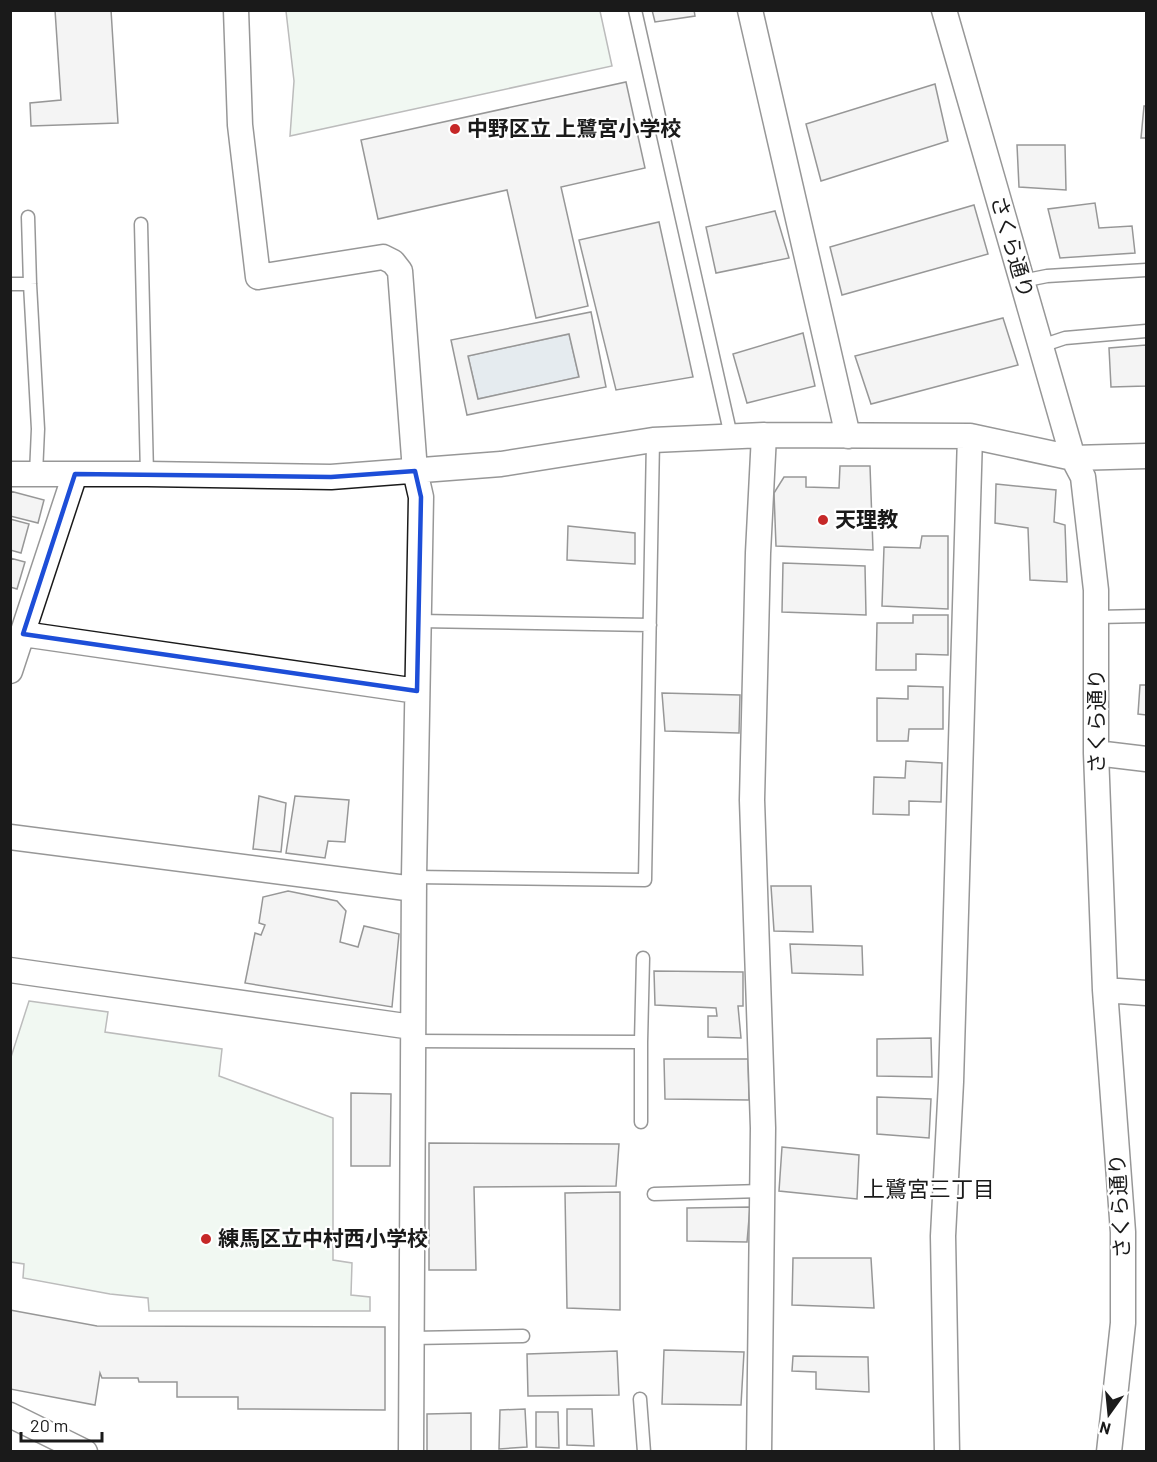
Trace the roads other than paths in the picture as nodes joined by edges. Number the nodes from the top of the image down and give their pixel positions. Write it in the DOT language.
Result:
graph roads {
  1 [pos="236,10"];
  2 [pos="635,10"];
  3 [pos="750,10"];
  4 [pos="944,10"];
  5 [pos="28,217"];
  6 [pos="141,224"];
  7 [pos="1146,270"];
  8 [pos="1022,281"];
  9 [pos="10,284"];
  10 [pos="30,284"];
  11 [pos="1146,331"];
  12 [pos="1041,346"];
  13 [pos="764,435"];
  14 [pos="730,436"];
  15 [pos="848,436"];
  16 [pos="970,436"];
  17 [pos="653,440"];
  18 [pos="1146,456"];
  19 [pos="1073,458"];
  20 [pos="415,471"];
  21 [pos="10,474"];
  22 [pos="36,474"];
  23 [pos="75,474"];
  24 [pos="147,474"];
  25 [pos="1146,616"];
  26 [pos="1096,617"];
  27 [pos="419,621"];
  28 [pos="650,625"];
  29 [pos="23,634"];
  30 [pos="10,671"];
  31 [pos="417,691"];
  32 [pos="1096,753"];
  33 [pos="1146,759"];
  34 [pos="10,837"];
  35 [pos="414,883"];
  36 [pos="643,958"];
  37 [pos="10,970"];
  38 [pos="1105,990"];
  39 [pos="1146,993"];
  40 [pos="413,1034"];
  41 [pos="641,1042"];
  42 [pos="641,1122"];
  43 [pos="762,1191"];
  44 [pos="654,1194"];
  45 [pos="523,1336"];
  46 [pos="412,1338"];
  47 [pos="640,1399"];
  48 [pos="10,1415"];
  49 [pos="86,1452"];
  50 [pos="411,1452"];
  51 [pos="645,1452"];
  52 [pos="759,1452"];
  53 [pos="947,1452"];
  54 [pos="1109,1452"];
  1 -- 20 [label="street"];
  2 -- 14 [label="lane"];
  3 -- 15 [label="street"];
  4 -- 8 [label="street, さくら通り"];
  5 -- 10 [label="lane"];
  6 -- 24 [label="lane"];
  7 -- 8 [label="lane"];
  8 -- 12 [label="street, さくら通り"];
  9 -- 10 [label="lane"];
  10 -- 22 [label="lane"];
  11 -- 12 [label="lane"];
  12 -- 19 [label="street, さくら通り"];
  13 -- 14 [label="street"];
  13 -- 15 [label="street"];
  13 -- 43 [label="street"];
  14 -- 17 [label="street"];
  15 -- 16 [label="street"];
  16 -- 19 [label="street"];
  16 -- 53 [label="street"];
  17 -- 20 [label="street"];
  17 -- 28 [label="lane"];
  18 -- 19 [label="street"];
  19 -- 26 [label="street, さくら通り"];
  20 -- 24 [label="street"];
  20 -- 27 [label="street"];
  21 -- 22 [label="street"];
  22 -- 23 [label="street"];
  23 -- 24 [label="street"];
  23 -- 29 [label="street"];
  25 -- 26 [label="lane"];
  26 -- 32 [label="street, さくら通り"];
  27 -- 28 [label="lane"];
  27 -- 31 [label="street"];
  28 -- 35 [label="lane"];
  29 -- 30 [label="street"];
  29 -- 31 [label="street"];
  31 -- 35 [label="street"];
  32 -- 33 [label="street"];
  32 -- 38 [label="street, さくら通り"];
  34 -- 35 [label="street"];
  35 -- 40 [label="street"];
  36 -- 41 [label="lane"];
  37 -- 40 [label="street"];
  38 -- 39 [label="street"];
  38 -- 54 [label="street, さくら通り"];
  40 -- 41 [label="lane"];
  40 -- 46 [label="street"];
  41 -- 42 [label="lane"];
  43 -- 44 [label="lane"];
  43 -- 52 [label="street"];
  45 -- 46 [label="lane"];
  46 -- 50 [label="street"];
  47 -- 51 [label="lane"];
  48 -- 49 [label="street"];
}
